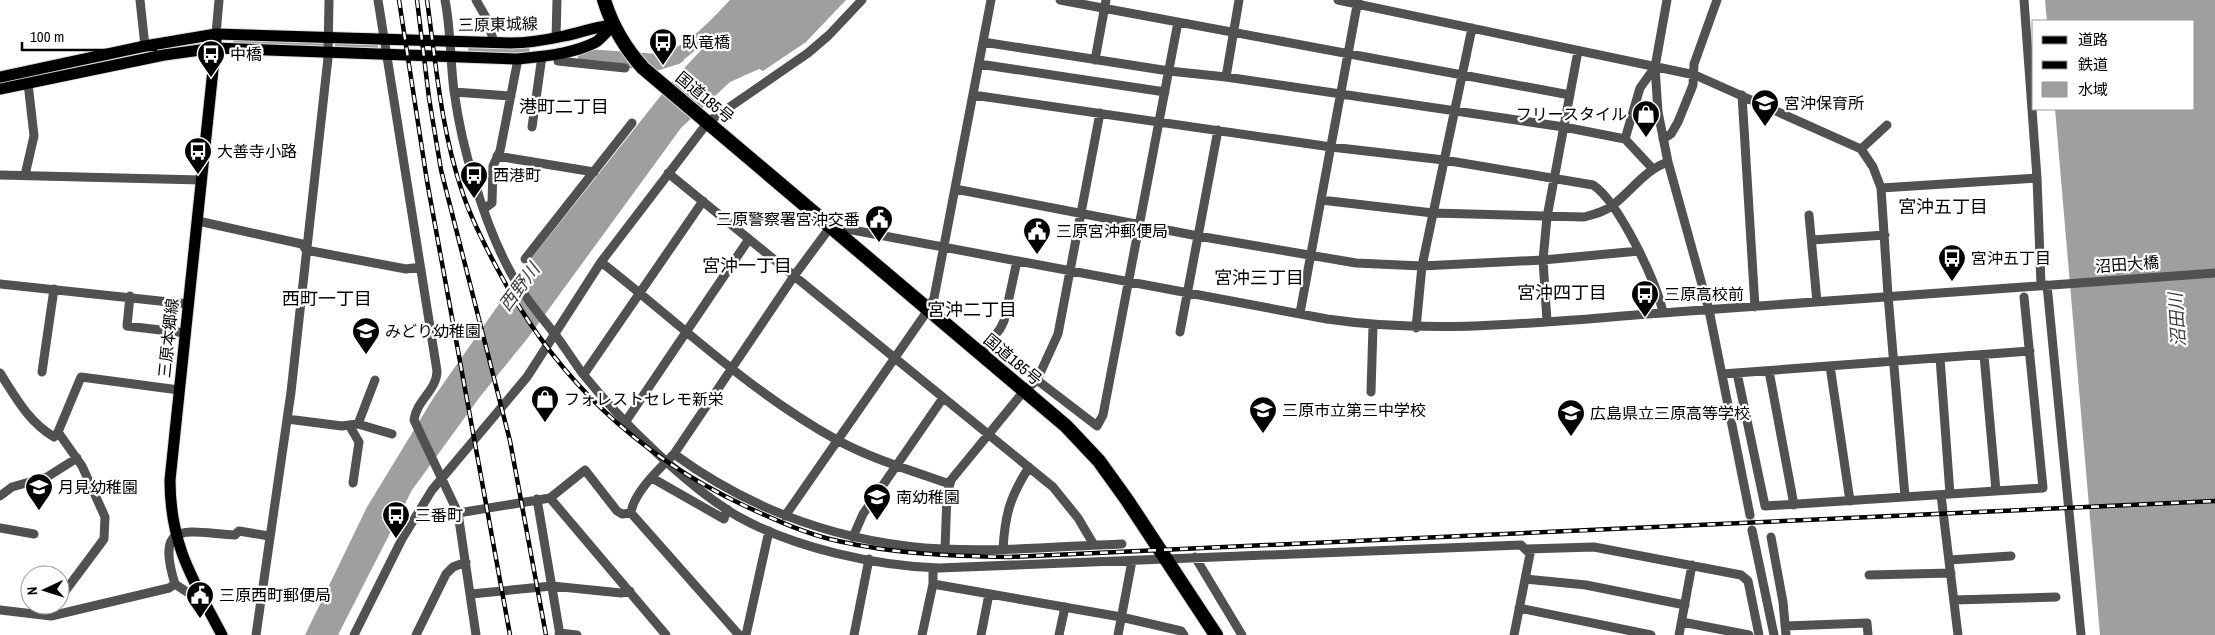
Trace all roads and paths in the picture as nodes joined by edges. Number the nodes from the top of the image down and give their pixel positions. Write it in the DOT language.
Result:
graph roads {
  1 [pos="140,0"];
  2 [pos="219,0"];
  3 [pos="329,0"];
  4 [pos="378,0"];
  5 [pos="445,0"];
  6 [pos="476,0"];
  7 [pos="557,0"];
  8 [pos="604,0"];
  9 [pos="862,0"];
  10 [pos="992,0"];
  11 [pos="1060,0"];
  12 [pos="1239,0"];
  13 [pos="1338,0"];
  14 [pos="1667,0"];
  15 [pos="1717,0"];
  16 [pos="2024,0"];
  17 [pos="1358,2"];
  18 [pos="1105,4"];
  19 [pos="1178,22"];
  20 [pos="613,25"];
  21 [pos="1472,28"];
  22 [pos="1234,32"];
  23 [pos="216,34"];
  24 [pos="327,38"];
  25 [pos="556,38"];
  26 [pos="383,39"];
  27 [pos="452,42"];
  28 [pos="983,42"];
  29 [pos="494,43"];
  30 [pos="145,46"];
  31 [pos="215,48"];
  32 [pos="1578,51"];
  33 [pos="328,53"];
  34 [pos="558,53"];
  35 [pos="1348,53"];
  36 [pos="386,54"];
  37 [pos="452,55"];
  38 [pos="542,56"];
  39 [pos="518,59"];
  40 [pos="1095,60"];
  41 [pos="979,64"];
  42 [pos="1655,67"];
  43 [pos="625,68"];
  44 [pos="1169,71"];
  45 [pos="1462,74"];
  46 [pos="1695,75"];
  47 [pos="0,77"];
  48 [pos="1226,77"];
  49 [pos="28,83"];
  50 [pos="0,89"];
  51 [pos="454,92"];
  52 [pos="1165,92"];
  53 [pos="973,95"];
  54 [pos="1341,95"];
  55 [pos="1570,95"];
  56 [pos="1742,95"];
  57 [pos="511,96"];
  58 [pos="1454,112"];
  59 [pos="1100,113"];
  60 [pos="703,118"];
  61 [pos="1160,122"];
  62 [pos="632,123"];
  63 [pos="1887,125"];
  64 [pos="532,127"];
  65 [pos="1564,127"];
  66 [pos="1218,130"];
  67 [pos="1625,138"];
  68 [pos="1663,140"];
  69 [pos="1331,147"];
  70 [pos="1861,149"];
  71 [pos="497,156"];
  72 [pos="1444,160"];
  73 [pos="1668,162"];
  74 [pos="1652,169"];
  75 [pos="594,172"];
  76 [pos="668,173"];
  77 [pos="0,175"];
  78 [pos="25,175"];
  79 [pos="1554,177"];
  80 [pos="2033,178"];
  81 [pos="201,180"];
  82 [pos="1882,188"];
  83 [pos="955,189"];
  84 [pos="1321,200"];
  85 [pos="703,201"];
  86 [pos="1613,205"];
  87 [pos="484,209"];
  88 [pos="1082,213"];
  89 [pos="1433,213"];
  90 [pos="1809,215"];
  91 [pos="1547,217"];
  92 [pos="198,221"];
  93 [pos="1141,224"];
  94 [pos="831,226"];
  95 [pos="1885,235"];
  96 [pos="1198,236"];
  97 [pos="749,239"];
  98 [pos="1812,240"];
  99 [pos="944,247"];
  100 [pos="306,250"];
  101 [pos="1639,251"];
  102 [pos="1311,256"];
  103 [pos="525,259"];
  104 [pos="1543,260"];
  105 [pos="1017,261"];
  106 [pos="601,262"];
  107 [pos="1422,266"];
  108 [pos="420,267"];
  109 [pos="1071,271"];
  110 [pos="2215,273"];
  111 [pos="794,276"];
  112 [pos="0,284"];
  113 [pos="1130,284"];
  114 [pos="2046,285"];
  115 [pos="54,289"];
  116 [pos="1187,292"];
  117 [pos="640,293"];
  118 [pos="130,296"];
  119 [pos="1888,296"];
  120 [pos="2024,297"];
  121 [pos="1817,302"];
  122 [pos="188,304"];
  123 [pos="1755,307"];
  124 [pos="928,310"];
  125 [pos="1709,310"];
  126 [pos="1300,313"];
  127 [pos="1663,313"];
  128 [pos="1547,321"];
  129 [pos="1373,326"];
  130 [pos="1416,328"];
  131 [pos="1180,332"];
  132 [pos="185,333"];
  133 [pos="685,333"];
  134 [pos="556,335"];
  135 [pos="2030,351"];
  136 [pos="980,354"];
  137 [pos="1984,355"];
  138 [pos="894,357"];
  139 [pos="1940,358"];
  140 [pos="1894,361"];
  141 [pos="1830,366"];
  142 [pos="731,370"];
  143 [pos="1769,371"];
  144 [pos="42,372"];
  145 [pos="0,373"];
  146 [pos="1738,373"];
  147 [pos="584,374"];
  148 [pos="1722,374"];
  149 [pos="375,380"];
  150 [pos="1037,380"];
  151 [pos="179,390"];
  152 [pos="1024,391"];
  153 [pos="1370,392"];
  154 [pos="943,398"];
  155 [pos="287,419"];
  156 [pos="626,421"];
  157 [pos="353,425"];
  158 [pos="58,432"];
  159 [pos="392,434"];
  160 [pos="989,434"];
  161 [pos="838,440"];
  162 [pos="674,454"];
  163 [pos="77,458"];
  164 [pos="667,461"];
  165 [pos="895,465"];
  166 [pos="1029,467"];
  167 [pos="652,478"];
  168 [pos="442,479"];
  169 [pos="353,483"];
  170 [pos="950,484"];
  171 [pos="1996,491"];
  172 [pos="1946,495"];
  173 [pos="0,496"];
  174 [pos="1906,497"];
  175 [pos="550,498"];
  176 [pos="537,499"];
  177 [pos="1850,501"];
  178 [pos="1794,505"];
  179 [pos="727,509"];
  180 [pos="458,513"];
  181 [pos="630,513"];
  182 [pos="1750,515"];
  183 [pos="786,516"];
  184 [pos="0,528"];
  185 [pos="1752,530"];
  186 [pos="769,531"];
  187 [pos="34,534"];
  188 [pos="175,535"];
  189 [pos="269,536"];
  190 [pos="853,536"];
  191 [pos="1771,537"];
  192 [pos="1122,544"];
  193 [pos="1094,545"];
  194 [pos="1003,549"];
  195 [pos="1527,549"];
  196 [pos="945,550"];
  197 [pos="2011,556"];
  198 [pos="1195,557"];
  199 [pos="1166,558"];
  200 [pos="869,559"];
  201 [pos="1949,560"];
  202 [pos="1132,561"];
  203 [pos="466,562"];
  204 [pos="1692,565"];
  205 [pos="933,568"];
  206 [pos="1951,572"];
  207 [pos="1869,575"];
  208 [pos="1525,578"];
  209 [pos="175,584"];
  210 [pos="933,584"];
  211 [pos="70,585"];
  212 [pos="552,586"];
  213 [pos="630,591"];
  214 [pos="201,594"];
  215 [pos="471,594"];
  216 [pos="989,594"];
  217 [pos="2056,597"];
  218 [pos="1954,600"];
  219 [pos="1685,605"];
  220 [pos="1065,607"];
  221 [pos="1519,608"];
  222 [pos="0,610"];
  223 [pos="52,616"];
  224 [pos="1121,618"];
  225 [pos="1682,622"];
  226 [pos="1785,631"];
  227 [pos="560,634"];
  228 [pos="222,635"];
  229 [pos="256,635"];
  230 [pos="354,635"];
  231 [pos="416,635"];
  232 [pos="476,635"];
  233 [pos="578,635"];
  234 [pos="666,635"];
  235 [pos="739,635"];
  236 [pos="746,635"];
  237 [pos="854,635"];
  238 [pos="922,635"];
  239 [pos="981,635"];
  240 [pos="1059,635"];
  241 [pos="1118,635"];
  242 [pos="1184,635"];
  243 [pos="1208,635"];
  244 [pos="1216,635"];
  245 [pos="1242,635"];
  246 [pos="1514,635"];
  247 [pos="1651,635"];
  248 [pos="1679,635"];
  249 [pos="1749,635"];
  250 [pos="1759,635"];
  251 [pos="1774,635"];
  252 [pos="1868,635"];
  253 [pos="1958,635"];
  254 [pos="2081,635"];
  1 -- 30 [label="street"];
  2 -- 23 [label="street"];
  3 -- 24 [label="street"];
  4 -- 26 [label="street"];
  5 -- 27 [label="street"];
  6 -- 29 [label="street"];
  7 -- 25 [label="street"];
  8 -- 20 [label="highway, 国道185号"];
  9 -- 60 [label="street"];
  10 -- 28 [label="street"];
  11 -- 18 [label="street"];
  12 -- 22 [label="street"];
  13 -- 17 [label="street"];
  14 -- 42 [label="street"];
  15 -- 46 [label="street"];
  16 -- 80 [label="street"];
  17 -- 21 [label="street"];
  17 -- 35 [label="street"];
  18 -- 19 [label="street"];
  18 -- 40 [label="street"];
  19 -- 22 [label="street"];
  19 -- 44 [label="street"];
  20 -- 25 [label="main road, 三原東城線"];
  20 -- 34 [label="main road, 三原東城線"];
  20 -- 60 [label="highway, 国道185号"];
  21 -- 32 [label="street"];
  21 -- 45 [label="street"];
  22 -- 35 [label="street"];
  22 -- 48 [label="street"];
  23 -- 24 [label="main road, 三原東城線"];
  23 -- 30 [label="main road, 三原東城線"];
  23 -- 31 [label="main road, 三原本郷線"];
  24 -- 26 [label="main road, 三原東城線"];
  24 -- 33 [label="street"];
  25 -- 29 [label="main road, 三原東城線"];
  26 -- 27 [label="main road, 三原東城線"];
  26 -- 36 [label="street"];
  27 -- 29 [label="main road, 三原東城線"];
  27 -- 37 [label="street"];
  28 -- 40 [label="street"];
  28 -- 41 [label="street"];
  30 -- 47 [label="main road, 三原東城線"];
  31 -- 33 [label="main road, 三原東城線"];
  31 -- 49 [label="main road, 三原東城線"];
  31 -- 81 [label="main road, 三原本郷線"];
  32 -- 42 [label="street"];
  32 -- 55 [label="street"];
  33 -- 36 [label="main road, 三原東城線"];
  33 -- 100 [label="street"];
  34 -- 38 [label="main road, 三原東城線"];
  34 -- 43 [label="street"];
  35 -- 45 [label="street"];
  35 -- 54 [label="street"];
  36 -- 37 [label="main road, 三原東城線"];
  36 -- 108 [label="street"];
  37 -- 39 [label="main road, 三原東城線"];
  37 -- 51 [label="street"];
  38 -- 39 [label="main road, 三原東城線"];
  38 -- 64 [label="street"];
  39 -- 57 [label="street"];
  40 -- 44 [label="street"];
  41 -- 52 [label="street"];
  41 -- 53 [label="street"];
  42 -- 46 [label="street"];
  42 -- 67 [label="street"];
  42 -- 68 [label="street"];
  44 -- 48 [label="street"];
  44 -- 52 [label="street"];
  45 -- 55 [label="street"];
  45 -- 58 [label="street"];
  46 -- 56 [label="street"];
  46 -- 68 [label="street"];
  48 -- 54 [label="street"];
  49 -- 50 [label="main road, 三原東城線"];
  49 -- 78 [label="street"];
  51 -- 57 [label="street"];
  51 -- 87 [label="street"];
  52 -- 61 [label="street"];
  53 -- 59 [label="street"];
  53 -- 83 [label="street"];
  54 -- 58 [label="street"];
  54 -- 69 [label="street"];
  55 -- 65 [label="street"];
  56 -- 70 [label="street"];
  56 -- 123 [label="street"];
  57 -- 71 [label="street"];
  58 -- 65 [label="street"];
  58 -- 72 [label="street"];
  59 -- 61 [label="street"];
  59 -- 88 [label="street"];
  60 -- 76 [label="street"];
  60 -- 94 [label="highway, 国道185号"];
  61 -- 66 [label="street"];
  61 -- 93 [label="street"];
  62 -- 75 [label="street"];
  63 -- 70 [label="street"];
  65 -- 67 [label="street"];
  65 -- 79 [label="street"];
  66 -- 69 [label="street"];
  66 -- 96 [label="street"];
  67 -- 74 [label="street"];
  68 -- 73 [label="street"];
  69 -- 72 [label="street"];
  69 -- 84 [label="street"];
  70 -- 82 [label="street"];
  71 -- 75 [label="street"];
  71 -- 87 [label="street"];
  72 -- 79 [label="street"];
  72 -- 89 [label="street"];
  73 -- 74 [label="street"];
  73 -- 125 [label="street"];
  74 -- 86 [label="street"];
  75 -- 103 [label="street"];
  76 -- 85 [label="street"];
  76 -- 106 [label="street"];
  77 -- 78 [label="street"];
  78 -- 81 [label="street"];
  79 -- 86 [label="street"];
  79 -- 91 [label="street"];
  80 -- 82 [label="street"];
  80 -- 114 [label="street"];
  81 -- 92 [label="main road, 三原本郷線"];
  82 -- 95 [label="street"];
  83 -- 88 [label="street"];
  83 -- 99 [label="street"];
  84 -- 89 [label="street"];
  84 -- 102 [label="street"];
  85 -- 97 [label="street"];
  85 -- 117 [label="street"];
  86 -- 91 [label="street"];
  86 -- 101 [label="street"];
  87 -- 134 [label="street"];
  88 -- 93 [label="street"];
  88 -- 109 [label="street"];
  89 -- 91 [label="street"];
  89 -- 107 [label="street"];
  90 -- 98 [label="street"];
  91 -- 104 [label="street"];
  92 -- 100 [label="street"];
  92 -- 122 [label="main road, 三原本郷線"];
  93 -- 96 [label="street"];
  93 -- 113 [label="street"];
  94 -- 99 [label="street, 沼田大橋"];
  94 -- 111 [label="street"];
  94 -- 124 [label="highway, 国道185号"];
  95 -- 98 [label="street"];
  95 -- 119 [label="street"];
  96 -- 102 [label="street"];
  96 -- 116 [label="street"];
  97 -- 111 [label="street"];
  97 -- 133 [label="street"];
  98 -- 121 [label="street"];
  99 -- 105 [label="street, 沼田大橋"];
  99 -- 124 [label="street"];
  100 -- 108 [label="street"];
  100 -- 155 [label="street"];
  101 -- 104 [label="street"];
  101 -- 127 [label="street"];
  102 -- 107 [label="street"];
  102 -- 126 [label="street"];
  104 -- 107 [label="street"];
  104 -- 128 [label="street"];
  105 -- 109 [label="street, 沼田大橋"];
  105 -- 136 [label="street"];
  106 -- 117 [label="street"];
  106 -- 134 [label="street"];
  107 -- 130 [label="street"];
  108 -- 168 [label="street"];
  109 -- 113 [label="street, 沼田大橋"];
  109 -- 150 [label="street"];
  110 -- 114 [label="street, 沼田大橋"];
  111 -- 138 [label="street"];
  111 -- 142 [label="street"];
  112 -- 115 [label="street"];
  113 -- 116 [label="street, 沼田大橋"];
  113 -- 150 [label="street"];
  114 -- 119 [label="street, 沼田大橋"];
  114 -- 254 [label="street"];
  115 -- 118 [label="street"];
  115 -- 144 [label="street"];
  116 -- 126 [label="street, 沼田大橋"];
  116 -- 131 [label="street"];
  117 -- 133 [label="street"];
  117 -- 147 [label="street"];
  118 -- 122 [label="street"];
  118 -- 132 [label="street"];
  119 -- 121 [label="street, 沼田大橋"];
  119 -- 140 [label="street"];
  120 -- 135 [label="street"];
  121 -- 123 [label="street, 沼田大橋"];
  122 -- 132 [label="main road, 三原本郷線"];
  123 -- 125 [label="street, 沼田大橋"];
  124 -- 136 [label="highway, 国道185号"];
  124 -- 138 [label="street"];
  125 -- 127 [label="street, 沼田大橋"];
  125 -- 148 [label="street"];
  126 -- 129 [label="street, 沼田大橋"];
  127 -- 128 [label="street, 沼田大橋"];
  128 -- 130 [label="street, 沼田大橋"];
  129 -- 130 [label="street, 沼田大橋"];
  129 -- 153 [label="street"];
  132 -- 151 [label="main road, 三原本郷線"];
  133 -- 142 [label="street"];
  133 -- 156 [label="street"];
  134 -- 147 [label="street"];
  134 -- 168 [label="street"];
  135 -- 137 [label="street"];
  135 -- 171 [label="street"];
  136 -- 152 [label="highway, 国道185号"];
  137 -- 139 [label="street"];
  137 -- 171 [label="street"];
  138 -- 154 [label="street"];
  138 -- 161 [label="street"];
  139 -- 140 [label="street"];
  139 -- 172 [label="street"];
  140 -- 141 [label="street"];
  140 -- 174 [label="street"];
  141 -- 143 [label="street"];
  141 -- 177 [label="street"];
  142 -- 161 [label="street"];
  142 -- 162 [label="street"];
  143 -- 146 [label="street"];
  143 -- 178 [label="street"];
  145 -- 158 [label="street"];
  146 -- 148 [label="street"];
  146 -- 178 [label="street"];
  147 -- 156 [label="street"];
  148 -- 182 [label="street"];
  149 -- 157 [label="street"];
  150 -- 152 [label="street"];
  151 -- 158 [label="street"];
  151 -- 188 [label="main road, 三原本郷線"];
  152 -- 160 [label="street"];
  152 -- 199 [label="highway, 国道185号"];
  154 -- 160 [label="street"];
  154 -- 165 [label="street"];
  155 -- 157 [label="street"];
  155 -- 189 [label="street"];
  156 -- 164 [label="street"];
  157 -- 159 [label="street"];
  157 -- 169 [label="street"];
  158 -- 163 [label="street"];
  160 -- 166 [label="street"];
  160 -- 170 [label="street"];
  161 -- 165 [label="street"];
  161 -- 183 [label="street"];
  162 -- 164 [label="street"];
  162 -- 183 [label="street"];
  163 -- 173 [label="street"];
  163 -- 211 [label="street"];
  164 -- 167 [label="street"];
  164 -- 179 [label="street"];
  165 -- 170 [label="street"];
  165 -- 190 [label="street"];
  166 -- 193 [label="street"];
  166 -- 194 [label="street"];
  167 -- 179 [label="street"];
  167 -- 181 [label="street"];
  168 -- 180 [label="street"];
  168 -- 230 [label="street"];
  170 -- 196 [label="street"];
  171 -- 172 [label="street"];
  172 -- 174 [label="street"];
  172 -- 201 [label="street"];
  174 -- 177 [label="street"];
  175 -- 176 [label="street"];
  175 -- 181 [label="street"];
  175 -- 213 [label="street"];
  176 -- 180 [label="street"];
  176 -- 212 [label="street"];
  177 -- 178 [label="street"];
  179 -- 186 [label="street"];
  180 -- 203 [label="street"];
  181 -- 235 [label="street"];
  183 -- 190 [label="street"];
  184 -- 187 [label="street"];
  185 -- 251 [label="street"];
  186 -- 200 [label="street"];
  186 -- 236 [label="street"];
  188 -- 189 [label="street"];
  188 -- 209 [label="street"];
  188 -- 214 [label="main road, 三原本郷線"];
  189 -- 229 [label="street"];
  190 -- 196 [label="street"];
  191 -- 226 [label="street"];
  192 -- 193 [label="street"];
  193 -- 194 [label="street"];
  194 -- 196 [label="street"];
  195 -- 198 [label="street"];
  195 -- 204 [label="street"];
  195 -- 208 [label="street"];
  197 -- 201 [label="street"];
  198 -- 199 [label="street"];
  198 -- 245 [label="street"];
  199 -- 202 [label="street"];
  199 -- 243 [label="highway, 国道185号"];
  199 -- 244 [label="highway, 国道185号"];
  200 -- 205 [label="street"];
  200 -- 237 [label="street"];
  201 -- 206 [label="street"];
  202 -- 205 [label="street"];
  202 -- 224 [label="street"];
  203 -- 215 [label="street"];
  203 -- 231 [label="street"];
  204 -- 219 [label="street"];
  204 -- 250 [label="street"];
  205 -- 210 [label="street"];
  206 -- 207 [label="street"];
  206 -- 218 [label="street"];
  208 -- 219 [label="street"];
  208 -- 221 [label="street"];
  209 -- 214 [label="street"];
  209 -- 223 [label="street"];
  210 -- 216 [label="street"];
  210 -- 238 [label="street"];
  212 -- 213 [label="street"];
  212 -- 215 [label="street"];
  212 -- 227 [label="street"];
  213 -- 234 [label="street"];
  214 -- 228 [label="main road, 三原本郷線"];
  215 -- 232 [label="street"];
  216 -- 220 [label="street"];
  216 -- 239 [label="street"];
  217 -- 218 [label="street"];
  218 -- 253 [label="street"];
  219 -- 225 [label="street"];
  220 -- 224 [label="street"];
  220 -- 240 [label="street"];
  221 -- 246 [label="street"];
  221 -- 247 [label="street"];
  222 -- 223 [label="street"];
  224 -- 241 [label="street"];
  224 -- 242 [label="street"];
  225 -- 248 [label="street"];
  225 -- 249 [label="street"];
  226 -- 252 [label="street"];
  227 -- 233 [label="street"];
}
